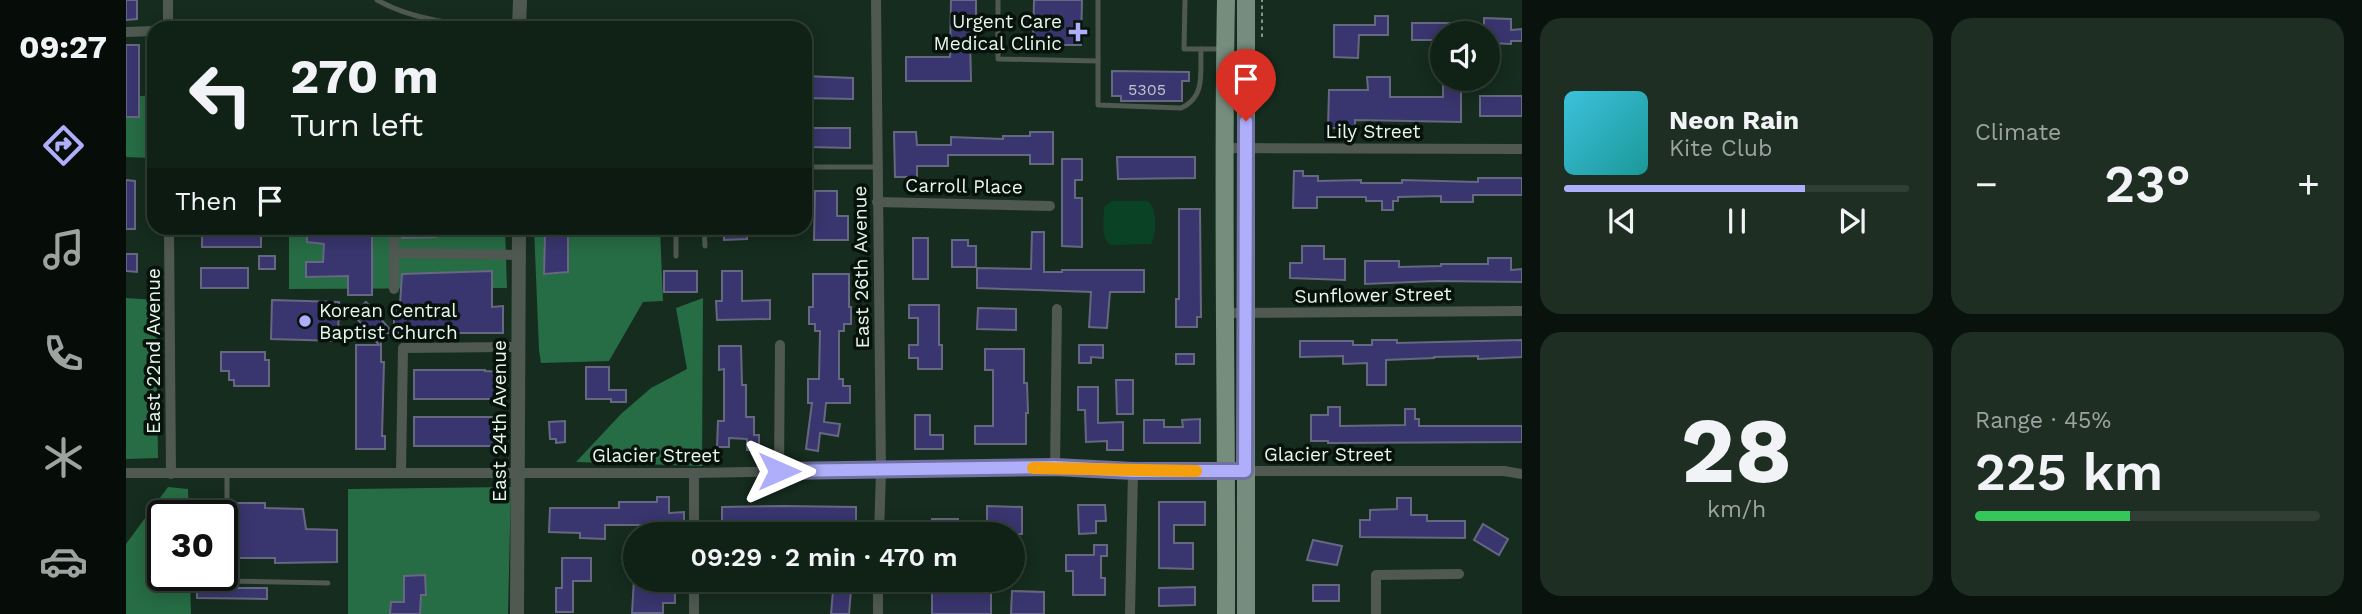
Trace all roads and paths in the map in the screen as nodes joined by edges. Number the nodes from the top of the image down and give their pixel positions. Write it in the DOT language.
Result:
graph roads {
  1 [pos="168,0"];
  2 [pos="377,0"];
  3 [pos="520,0"];
  4 [pos="876,0"];
  5 [pos="998,0"];
  6 [pos="1098,0"];
  7 [pos="1185,0"];
  8 [pos="1226,0"];
  9 [pos="1233,0"];
  10 [pos="1257,1"];
  11 [pos="169,21"];
  12 [pos="444,21"];
  13 [pos="519,21"];
  14 [pos="147,31"];
  15 [pos="126,32"];
  16 [pos="1246,38"];
  17 [pos="1201,49"];
  18 [pos="1225,49"];
  19 [pos="1098,61"];
  20 [pos="1224,148"];
  21 [pos="1246,148"];
  22 [pos="1522,149"];
  23 [pos="812,167"];
  24 [pos="877,167"];
  25 [pos="877,202"];
  26 [pos="1050,206"];
  27 [pos="169,235"];
  28 [pos="394,235"];
  29 [pos="519,235"];
  30 [pos="676,235"];
  31 [pos="704,235"];
  32 [pos="705,246"];
  33 [pos="394,253"];
  34 [pos="519,255"];
  35 [pos="676,256"];
  36 [pos="394,289"];
  37 [pos="1057,309"];
  38 [pos="1522,311"];
  39 [pos="1225,313"];
  40 [pos="1245,313"];
  41 [pos="780,345"];
  42 [pos="518,347"];
  43 [pos="1055,467"];
  44 [pos="518,471"];
  45 [pos="779,471"];
  46 [pos="881,471"];
  47 [pos="1133,471"];
  48 [pos="1236,471"];
  49 [pos="401,472"];
  50 [pos="126,473"];
  51 [pos="694,473"];
  52 [pos="171,474"];
  53 [pos="227,474"];
  54 [pos="1522,474"];
  55 [pos="227,500"];
  56 [pos="694,522"];
  57 [pos="879,522"];
  58 [pos="1459,574"];
  59 [pos="238,581"];
  60 [pos="328,583"];
  61 [pos="694,592"];
  62 [pos="878,592"];
  63 [pos="517,614"];
  64 [pos="694,614"];
  65 [pos="878,614"];
  66 [pos="1130,614"];
  67 [pos="1226,614"];
  68 [pos="1246,614"];
  69 [pos="1376,614"];
  1 -- 11 [label="street"];
  2 -- 12 [label="lane"];
  3 -- 13 [label="street"];
  4 -- 24 [label="street, East 26th Avenue"];
  5 -- 19 [label="lane"];
  6 -- 19 [label="lane"];
  7 -- 17 [label="lane"];
  8 -- 18 [label="main road"];
  9 -- 16 [label="main road"];
  10 -- 16 [label="main road"];
  14 -- 15 [label="street"];
  16 -- 21 [label="main road"];
  17 -- 18 [label="lane"];
  17 -- 19 [label="lane"];
  18 -- 20 [label="main road"];
  20 -- 21 [label="street, Lily Street"];
  20 -- 39 [label="main road"];
  21 -- 22 [label="street, Lily Street"];
  21 -- 40 [label="main road"];
  23 -- 24 [label="lane"];
  24 -- 25 [label="street, East 26th Avenue"];
  25 -- 26 [label="street, Carroll Place"];
  25 -- 46 [label="street, East 26th Avenue"];
  27 -- 52 [label="street, East 22nd Avenue"];
  28 -- 33 [label="street"];
  29 -- 34 [label="street, East 24th Avenue"];
  30 -- 35 [label="lane"];
  31 -- 32 [label="lane"];
  33 -- 34 [label="street"];
  33 -- 36 [label="street"];
  34 -- 42 [label="street, East 24th Avenue"];
  37 -- 43 [label="street"];
  38 -- 40 [label="street, Sunflower Street"];
  39 -- 40 [label="street, Sunflower Street"];
  39 -- 48 [label="main road"];
  40 -- 48 [label="main road"];
  41 -- 45 [label="street"];
  42 -- 44 [label="street, East 24th Avenue"];
  42 -- 49 [label="street"];
  43 -- 46 [label="street, Glacier Street"];
  43 -- 47 [label="street, Glacier Street"];
  44 -- 49 [label="street, Glacier Street"];
  44 -- 51 [label="street, Glacier Street"];
  44 -- 63 [label="street, East 24th Avenue"];
  45 -- 46 [label="street, Glacier Street"];
  45 -- 51 [label="street, Glacier Street"];
  46 -- 57 [label="street, East 26th Avenue"];
  47 -- 48 [label="street, Glacier Street"];
  47 -- 66 [label="street"];
  48 -- 54 [label="street, Glacier Street"];
  48 -- 67 [label="main road"];
  48 -- 68 [label="main road"];
  49 -- 53 [label="street, Glacier Street"];
  50 -- 52 [label="street, Glacier Street"];
  51 -- 56 [label="street"];
  52 -- 53 [label="street, Glacier Street"];
  53 -- 55 [label="lane"];
  58 -- 69 [label="street"];
  59 -- 60 [label="lane"];
  61 -- 64 [label="street"];
  62 -- 65 [label="street"];
}
